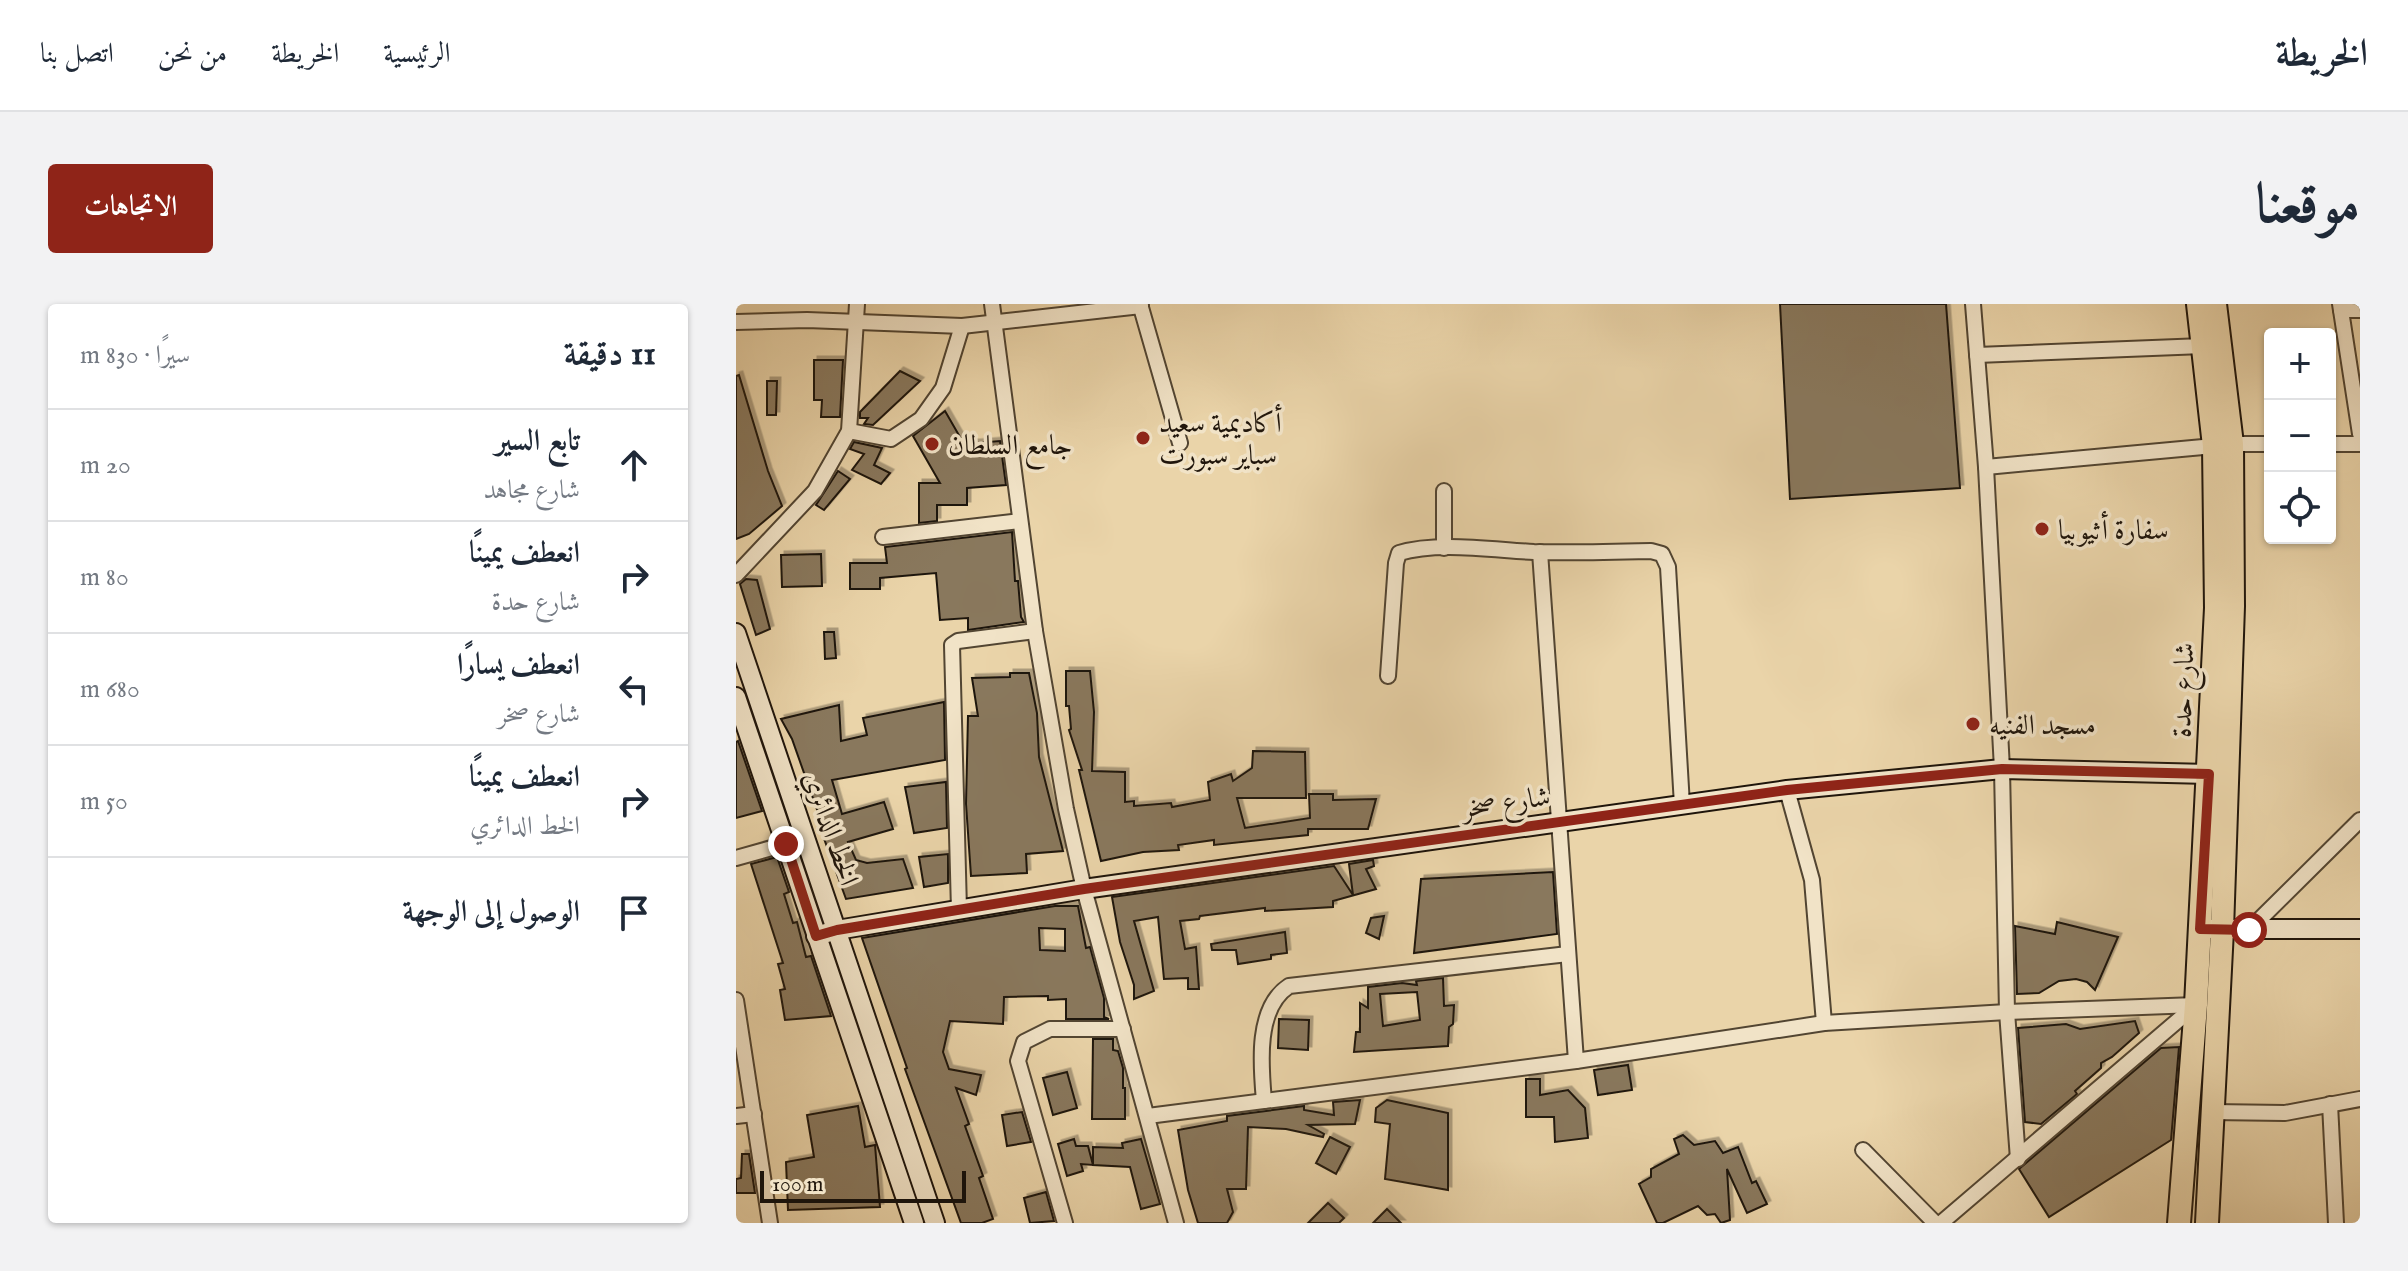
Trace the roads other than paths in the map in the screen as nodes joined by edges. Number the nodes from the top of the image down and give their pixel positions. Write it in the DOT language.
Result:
graph roads {
  1 [pos="857,304"];
  2 [pos="992,304"];
  3 [pos="1973,304"];
  4 [pos="2198,304"];
  5 [pos="2215,304"];
  6 [pos="1141,305"];
  7 [pos="2340,307"];
  8 [pos="2360,310"];
  9 [pos="995,320"];
  10 [pos="736,322"];
  11 [pos="856,322"];
  12 [pos="962,326"];
  13 [pos="2203,346"];
  14 [pos="1977,355"];
  15 [pos="849,431"];
  16 [pos="2360,434"];
  17 [pos="1180,443"];
  18 [pos="2264,444"];
  19 [pos="2336,444"];
  20 [pos="2360,444"];
  21 [pos="2223,445"];
  22 [pos="1986,467"];
  23 [pos="1444,491"];
  24 [pos="1020,521"];
  25 [pos="883,537"];
  26 [pos="1444,548"];
  27 [pos="1540,552"];
  28 [pos="736,575"];
  29 [pos="1035,631"];
  30 [pos="736,633"];
  31 [pos="1388,676"];
  32 [pos="736,697"];
  33 [pos="2002,769"];
  34 [pos="2209,774"];
  35 [pos="1787,790"];
  36 [pos="1682,805"];
  37 [pos="2360,820"];
  38 [pos="1559,822"];
  39 [pos="786,844"];
  40 [pos="736,858"];
  41 [pos="1084,889"];
  42 [pos="959,910"];
  43 [pos="2211,929"];
  44 [pos="2360,929"];
  45 [pos="837,930"];
  46 [pos="2249,930"];
  47 [pos="816,936"];
  48 [pos="1568,954"];
  49 [pos="736,1000"];
  50 [pos="2196,1005"];
  51 [pos="2007,1012"];
  52 [pos="1824,1023"];
  53 [pos="1123,1029"];
  54 [pos="739,1033"];
  55 [pos="1576,1061"];
  56 [pos="2360,1099"];
  57 [pos="1264,1101"];
  58 [pos="2330,1104"];
  59 [pos="2212,1112"];
  60 [pos="754,1114"];
  61 [pos="736,1116"];
  62 [pos="1148,1116"];
  63 [pos="1863,1150"];
  64 [pos="2018,1159"];
  65 [pos="770,1223"];
  66 [pos="914,1223"];
  67 [pos="935,1223"];
  68 [pos="1065,1223"];
  69 [pos="1176,1223"];
  70 [pos="1935,1223"];
  71 [pos="1941,1223"];
  72 [pos="2179,1223"];
  73 [pos="2207,1223"];
  74 [pos="2336,1223"];
  1 -- 11 [label="street"];
  2 -- 9 [label="street"];
  3 -- 14 [label="street"];
  4 -- 13 [label="main road, شارع حدة"];
  5 -- 21 [label="main road, شارع حدة"];
  6 -- 9 [label="street"];
  6 -- 17 [label="street"];
  7 -- 8 [label="street"];
  7 -- 16 [label="street"];
  9 -- 12 [label="street"];
  9 -- 24 [label="street"];
  10 -- 11 [label="street"];
  11 -- 12 [label="street"];
  11 -- 15 [label="street"];
  12 -- 15 [label="street"];
  13 -- 14 [label="street"];
  13 -- 21 [label="main road, شارع حدة"];
  14 -- 22 [label="street"];
  15 -- 28 [label="street"];
  18 -- 21 [label="street"];
  19 -- 20 [label="street"];
  21 -- 22 [label="street"];
  21 -- 34 [label="main road, شارع حدة"];
  21 -- 43 [label="main road, شارع حدة"];
  22 -- 33 [label="street"];
  23 -- 26 [label="street"];
  24 -- 25 [label="street"];
  24 -- 29 [label="street"];
  26 -- 27 [label="street"];
  26 -- 31 [label="street"];
  27 -- 36 [label="street"];
  27 -- 38 [label="street"];
  29 -- 41 [label="street"];
  29 -- 42 [label="street"];
  30 -- 45 [label="street, الخط الدائري"];
  32 -- 39 [label="street, الخط الدائري"];
  33 -- 34 [label="street, شارع صخر"];
  33 -- 35 [label="street, شارع صخر"];
  33 -- 51 [label="street"];
  34 -- 43 [label="main road, شارع حدة"];
  35 -- 36 [label="street, شارع صخر"];
  35 -- 52 [label="street"];
  36 -- 38 [label="street, شارع صخر"];
  37 -- 46 [label="street"];
  38 -- 41 [label="street, شارع صخر"];
  38 -- 48 [label="street"];
  39 -- 40 [label="street"];
  39 -- 47 [label="street, الخط الدائري"];
  41 -- 42 [label="street, شارع صخر"];
  41 -- 53 [label="street"];
  42 -- 45 [label="street, شارع صخر"];
  43 -- 46 [label="street"];
  43 -- 50 [label="main road, شارع حدة"];
  43 -- 59 [label="main road, شارع حدة"];
  44 -- 46 [label="street"];
  45 -- 47 [label="street, شارع صخر"];
  45 -- 67 [label="street, الخط الدائري"];
  47 -- 66 [label="street, الخط الدائري"];
  48 -- 55 [label="street"];
  48 -- 57 [label="street"];
  49 -- 54 [label="street"];
  50 -- 51 [label="street"];
  50 -- 64 [label="street"];
  50 -- 72 [label="main road, شارع حدة"];
  51 -- 52 [label="street"];
  51 -- 64 [label="street"];
  52 -- 55 [label="street"];
  53 -- 62 [label="street"];
  53 -- 68 [label="street"];
  54 -- 60 [label="street"];
  55 -- 57 [label="street"];
  56 -- 58 [label="street"];
  57 -- 62 [label="street"];
  58 -- 59 [label="street"];
  58 -- 74 [label="street"];
  59 -- 73 [label="main road, شارع حدة"];
  60 -- 61 [label="street"];
  60 -- 65 [label="street"];
  62 -- 69 [label="street"];
  63 -- 70 [label="street"];
  64 -- 71 [label="street"];
}
